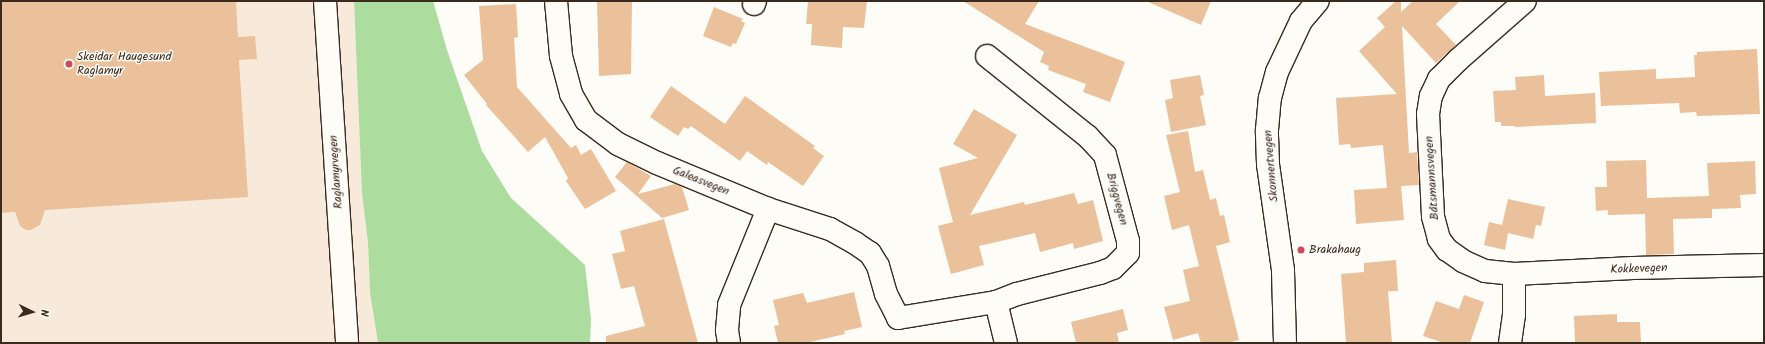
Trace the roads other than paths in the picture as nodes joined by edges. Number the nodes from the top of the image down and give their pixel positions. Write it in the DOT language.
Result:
graph roads {
  1 [pos="325,1"];
  2 [pos="556,1"];
  3 [pos="1318,1"];
  4 [pos="1525,1"];
  5 [pos="987,56"];
  6 [pos="768,209"];
  7 [pos="1764,265"];
  8 [pos="1514,274"];
  9 [pos="996,302"];
  10 [pos="898,318"];
  11 [pos="347,343"];
  12 [pos="729,343"];
  13 [pos="1006,343"];
  14 [pos="1285,343"];
  15 [pos="1510,343"];
  1 -- 11 [label="main road, Raglamyrvegen"];
  2 -- 6 [label="main road, Galeasvegen"];
  3 -- 14 [label="main road, Skonnertvegen"];
  4 -- 8 [label="main road, Båtsmannsvegen"];
  5 -- 9 [label="main road, Briggvegen"];
  6 -- 10 [label="main road, Galeasvegen"];
  6 -- 12 [label="main road"];
  7 -- 8 [label="main road, Kokkevegen"];
  8 -- 15 [label="main road"];
  9 -- 10 [label="main road, Briggvegen"];
  9 -- 13 [label="main road"];
}
